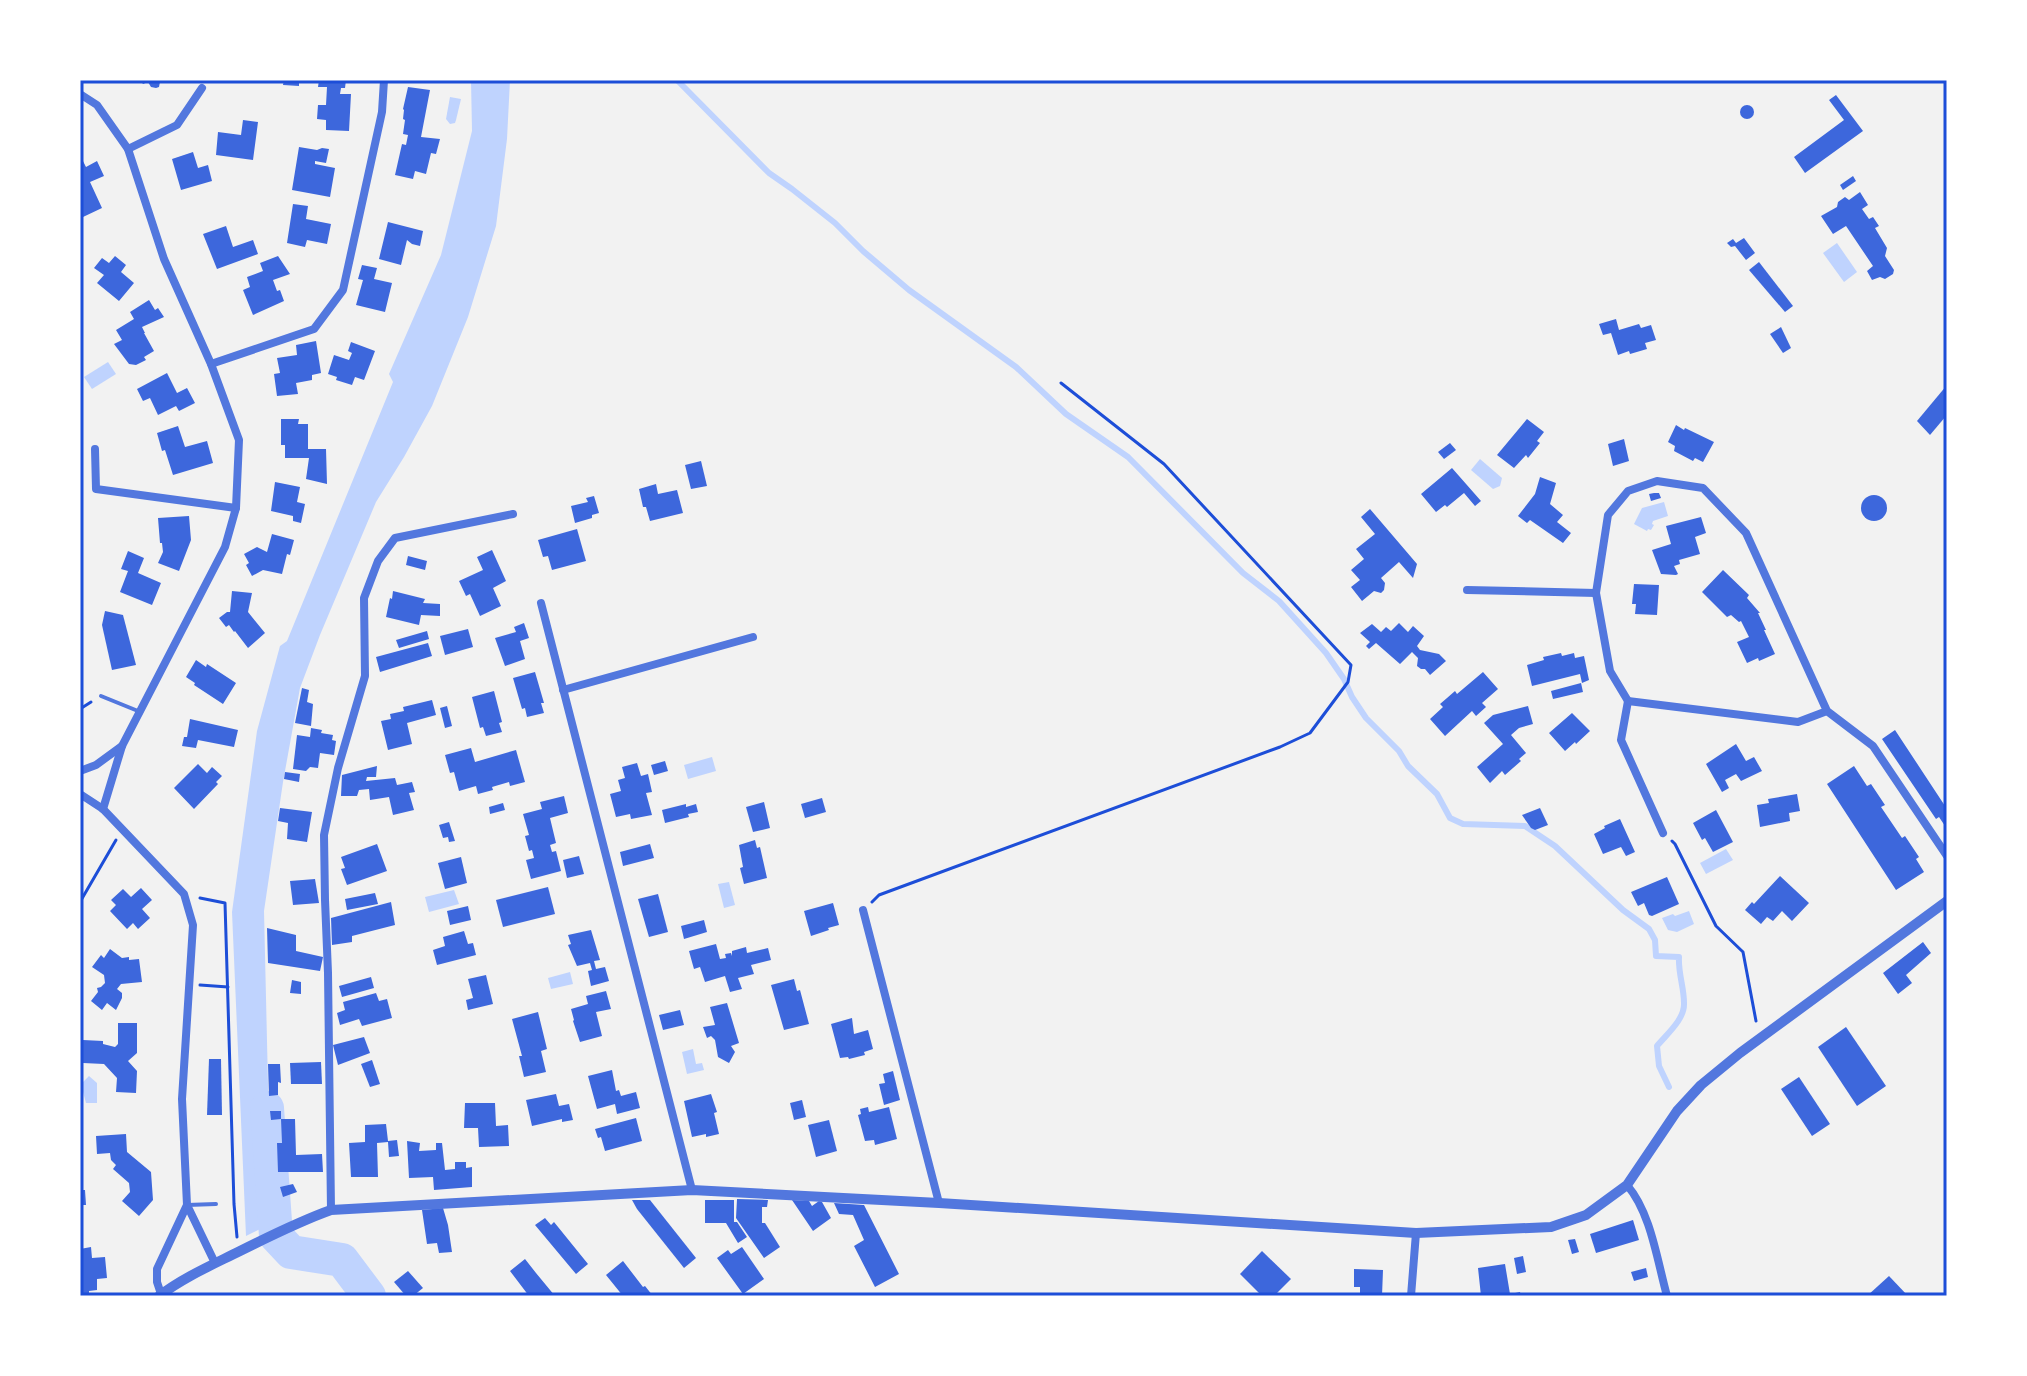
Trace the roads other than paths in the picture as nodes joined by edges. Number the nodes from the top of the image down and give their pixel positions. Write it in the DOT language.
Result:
graph roads {
  1 [pos="384,80"];
  2 [pos="202,88"];
  3 [pos="80,94"];
  4 [pos="128,149"];
  5 [pos="211,364"];
  6 [pos="95,449"];
  7 [pos="236,508"];
  8 [pos="513,514"];
  9 [pos="1467,590"];
  10 [pos="1596,593"];
  11 [pos="541,603"];
  12 [pos="753,637"];
  13 [pos="563,690"];
  14 [pos="101,696"];
  15 [pos="1628,701"];
  16 [pos="1827,711"];
  17 [pos="140,712"];
  18 [pos="122,746"];
  19 [pos="80,771"];
  20 [pos="80,794"];
  21 [pos="103,809"];
  22 [pos="1663,833"];
  23 [pos="1947,856"];
  24 [pos="1945,904"];
  25 [pos="863,910"];
  26 [pos="1627,1185"];
  27 [pos="692,1190"];
  28 [pos="939,1203"];
  29 [pos="216,1204"];
  30 [pos="187,1205"];
  31 [pos="331,1210"];
  32 [pos="1416,1233"];
  33 [pos="215,1263"];
  34 [pos="160,1295"];
  35 [pos="1411,1296"];
  36 [pos="1667,1296"];
  1 -- 5 [label="street"];
  2 -- 4 [label="street"];
  3 -- 4 [label="street"];
  4 -- 5 [label="street"];
  5 -- 7 [label="street"];
  6 -- 7 [label="street"];
  7 -- 17 [label="street"];
  8 -- 31 [label="street"];
  9 -- 10 [label="street"];
  10 -- 15 [label="street"];
  10 -- 16 [label="street"];
  11 -- 13 [label="street"];
  12 -- 13 [label="street"];
  13 -- 27 [label="street"];
  14 -- 17 [label="lane"];
  15 -- 16 [label="street"];
  15 -- 22 [label="street"];
  16 -- 23 [label="street"];
  17 -- 18 [label="street"];
  18 -- 19 [label="street"];
  18 -- 21 [label="street"];
  20 -- 21 [label="street"];
  21 -- 30 [label="street"];
  24 -- 26 [label="street"];
  25 -- 28 [label="street"];
  26 -- 32 [label="street"];
  26 -- 36 [label="street"];
  27 -- 28 [label="street"];
  27 -- 31 [label="street"];
  28 -- 32 [label="street"];
  29 -- 30 [label="lane"];
  30 -- 33 [label="street"];
  30 -- 34 [label="street"];
  31 -- 33 [label="street"];
  32 -- 35 [label="street"];
  33 -- 34 [label="street"];
}
